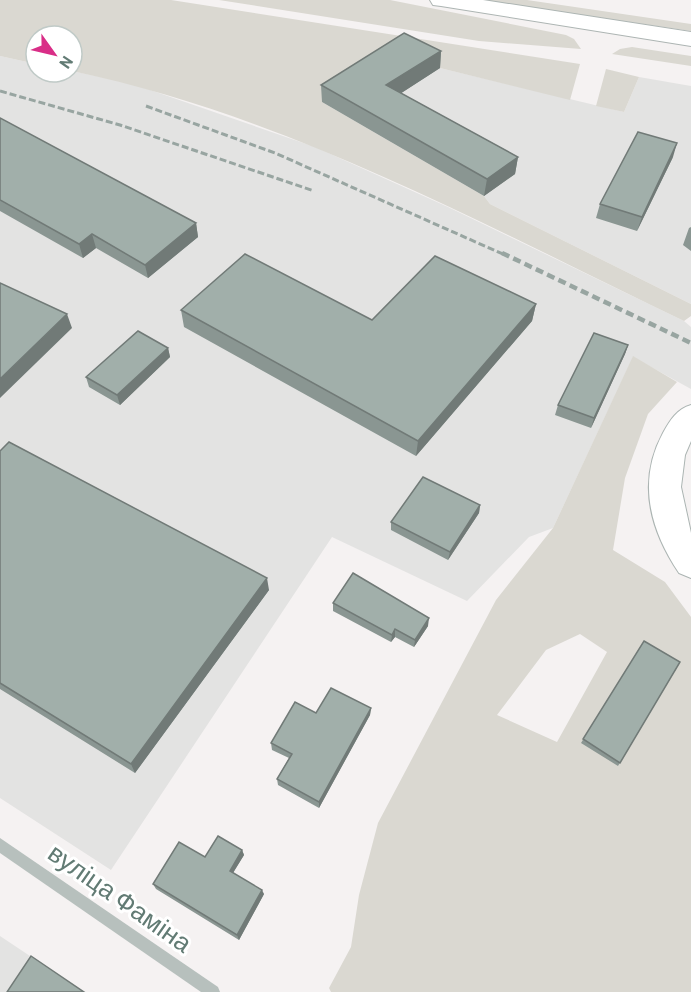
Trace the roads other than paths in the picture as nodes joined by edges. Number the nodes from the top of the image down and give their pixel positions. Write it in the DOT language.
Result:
graph roads {
  1 [pos="441,0"];
  2 [pos="567,0"];
  3 [pos="691,18"];
  4 [pos="691,39"];
  5 [pos="691,417"];
  6 [pos="691,563"];
  7 [pos="0,845"];
  8 [pos="213,992"];
  1 -- 4 [label="main road"];
  2 -- 3 [label="main road"];
  5 -- 6 [label="main road"];
  7 -- 8 [label="street, вуліца Фаміна"];
}
